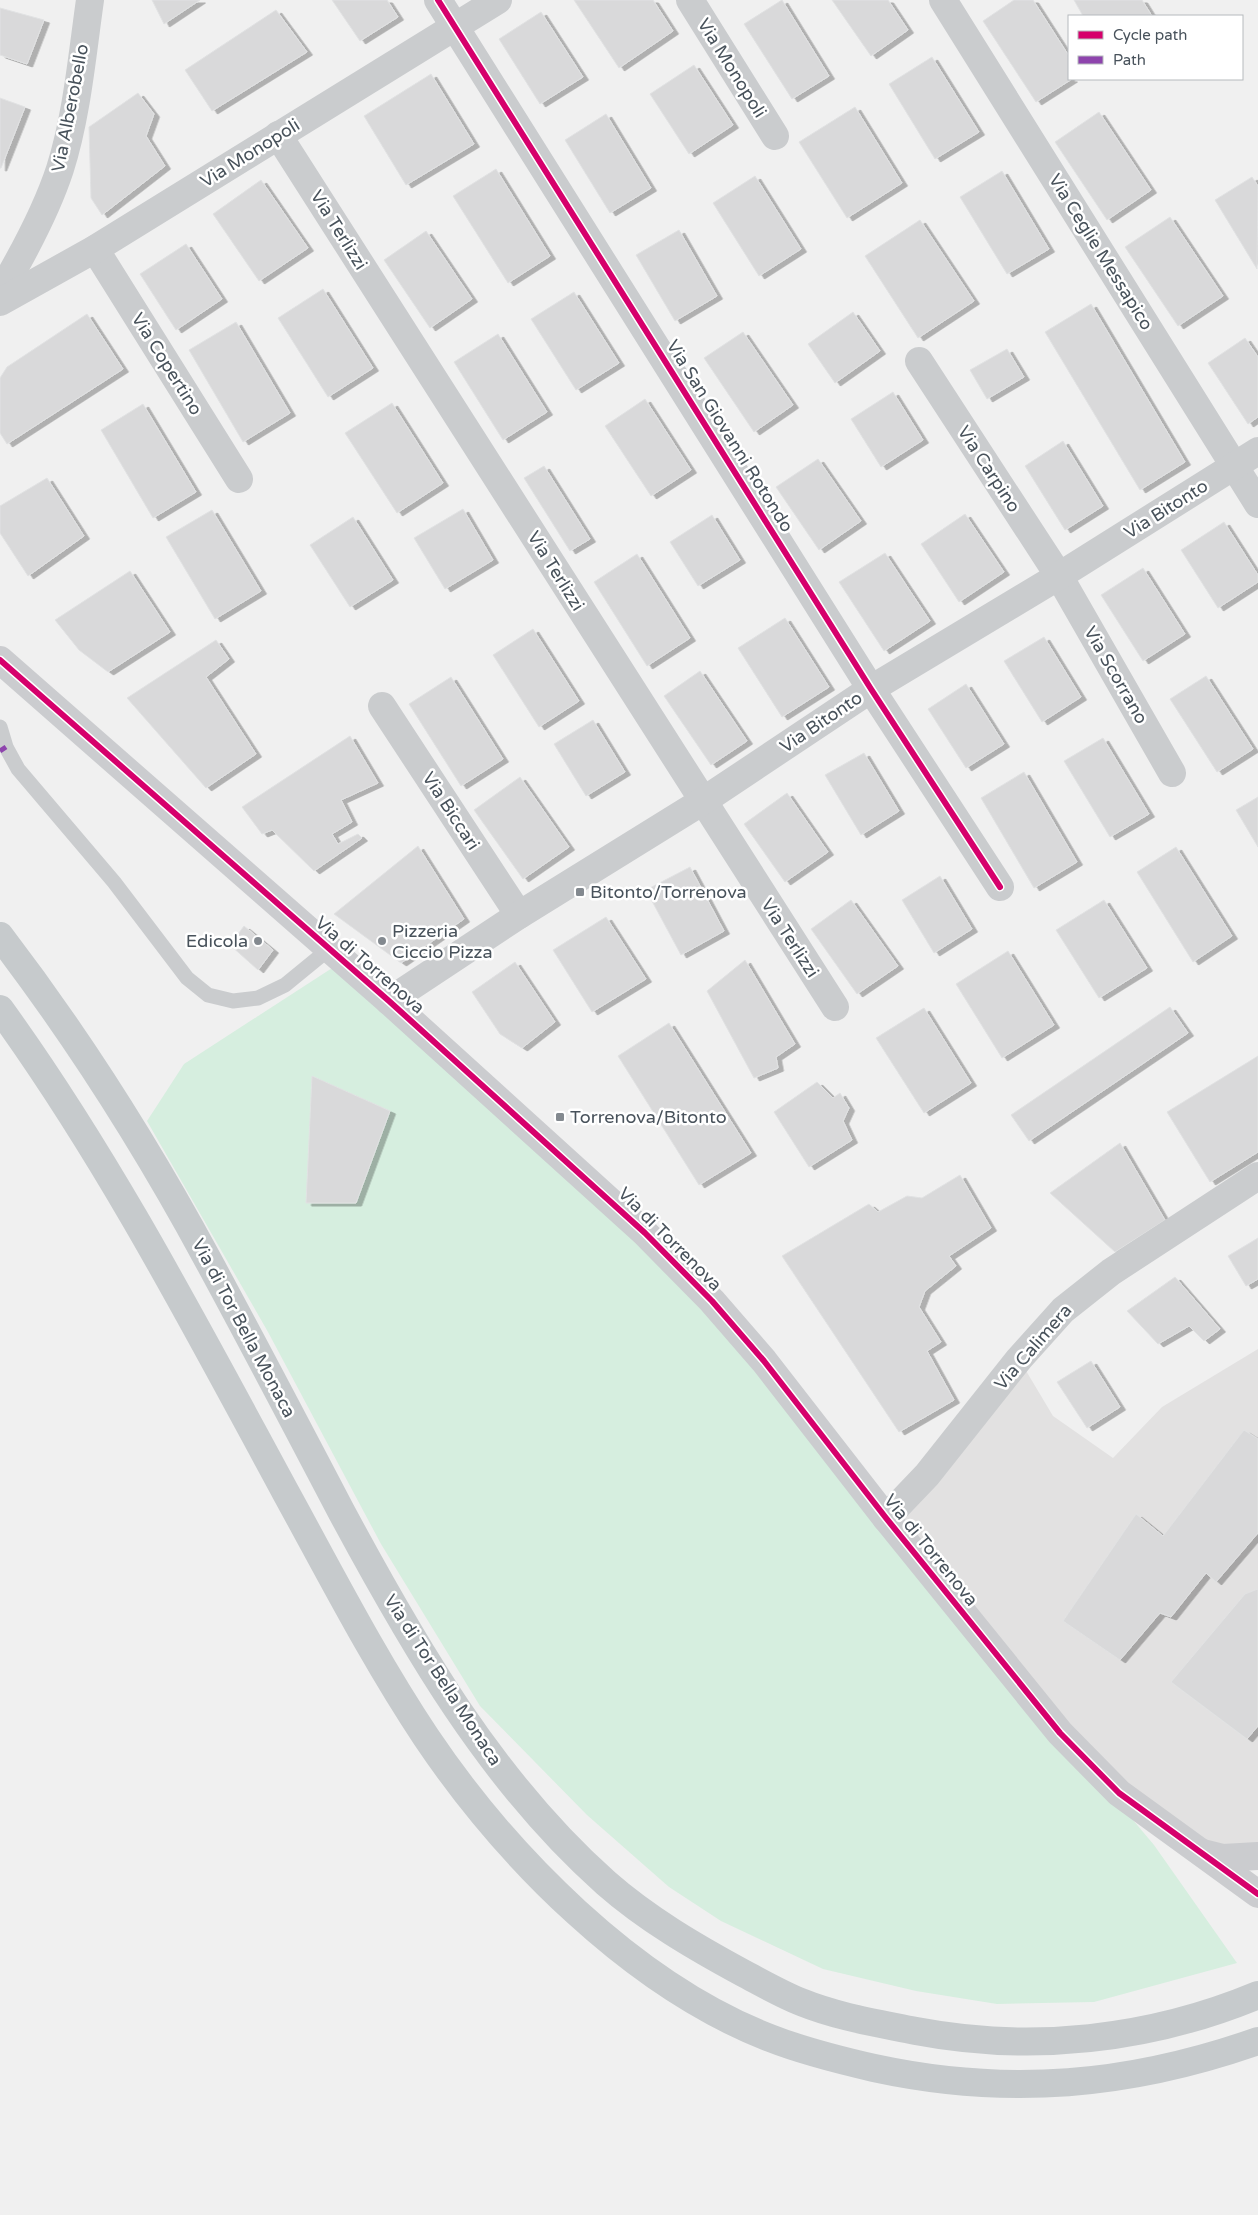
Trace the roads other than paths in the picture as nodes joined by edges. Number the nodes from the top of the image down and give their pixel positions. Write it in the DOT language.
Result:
graph roads {
  1 [pos="90,0"];
  2 [pos="438,0"];
  3 [pos="498,0"];
  4 [pos="690,0"];
  5 [pos="943,0"];
  6 [pos="456,27"];
  7 [pos="278,135"];
  8 [pos="775,136"];
  9 [pos="95,248"];
  10 [pos="0,293"];
  11 [pos="0,302"];
  12 [pos="919,361"];
  13 [pos="1258,451"];
  14 [pos="1235,465"];
  15 [pos="239,479"];
  16 [pos="1258,504"];
  17 [pos="1059,576"];
  18 [pos="0,660"];
  19 [pos="871,689"];
  20 [pos="382,706"];
  21 [pos="0,726"];
  22 [pos="1172,773"];
  23 [pos="703,802"];
  24 [pos="1000,887"];
  25 [pos="519,915"];
  26 [pos="0,936"];
  27 [pos="330,949"];
  28 [pos="389,1001"];
  29 [pos="835,1007"];
  30 [pos="0,1009"];
  31 [pos="1258,1176"];
  32 [pos="886,1518"];
  33 [pos="1197,1851"];
  34 [pos="1258,1856"];
  35 [pos="1258,1894"];
  36 [pos="1258,1995"];
  37 [pos="1258,2041"];
  1 -- 10 [label="street, Via Alberobello"];
  2 -- 6 [label="street, Via San Giovanni Rotondo"];
  3 -- 6 [label="street, Via Monopoli"];
  4 -- 8 [label="street, Via Monopoli"];
  5 -- 14 [label="street, Via Ceglie Messapico"];
  6 -- 7 [label="street, Via Monopoli"];
  6 -- 19 [label="street, Via San Giovanni Rotondo"];
  7 -- 9 [label="street, Via Monopoli"];
  7 -- 23 [label="street, Via Terlizzi"];
  9 -- 11 [label="street, Via Monopoli"];
  9 -- 15 [label="street, Via Copertino"];
  12 -- 17 [label="street, Via Carpino"];
  13 -- 14 [label="street, Via Bitonto"];
  14 -- 16 [label="street, Via Ceglie Messapico"];
  14 -- 17 [label="street, Via Bitonto"];
  17 -- 19 [label="street, Via Bitonto"];
  17 -- 22 [label="street, Via Scorrano"];
  18 -- 27 [label="street, Via di Torrenova"];
  19 -- 23 [label="street, Via Bitonto"];
  19 -- 24 [label="street, Via San Giovanni Rotondo"];
  20 -- 25 [label="street, Via Biccari"];
  21 -- 27 [label="lane"];
  23 -- 25 [label="street, Via Bitonto"];
  23 -- 29 [label="street, Via Terlizzi"];
  25 -- 28 [label="street, Via Bitonto"];
  26 -- 36 [label="main road, Via di Tor Bella Monaca"];
  27 -- 28 [label="street, Via di Torrenova"];
  28 -- 32 [label="street, Via di Torrenova"];
  30 -- 37 [label="main road"];
  31 -- 32 [label="street, Via Calimera"];
  32 -- 33 [label="street, Via di Torrenova"];
  33 -- 34 [label="street"];
  33 -- 35 [label="street, Via di Torrenova"];
}
